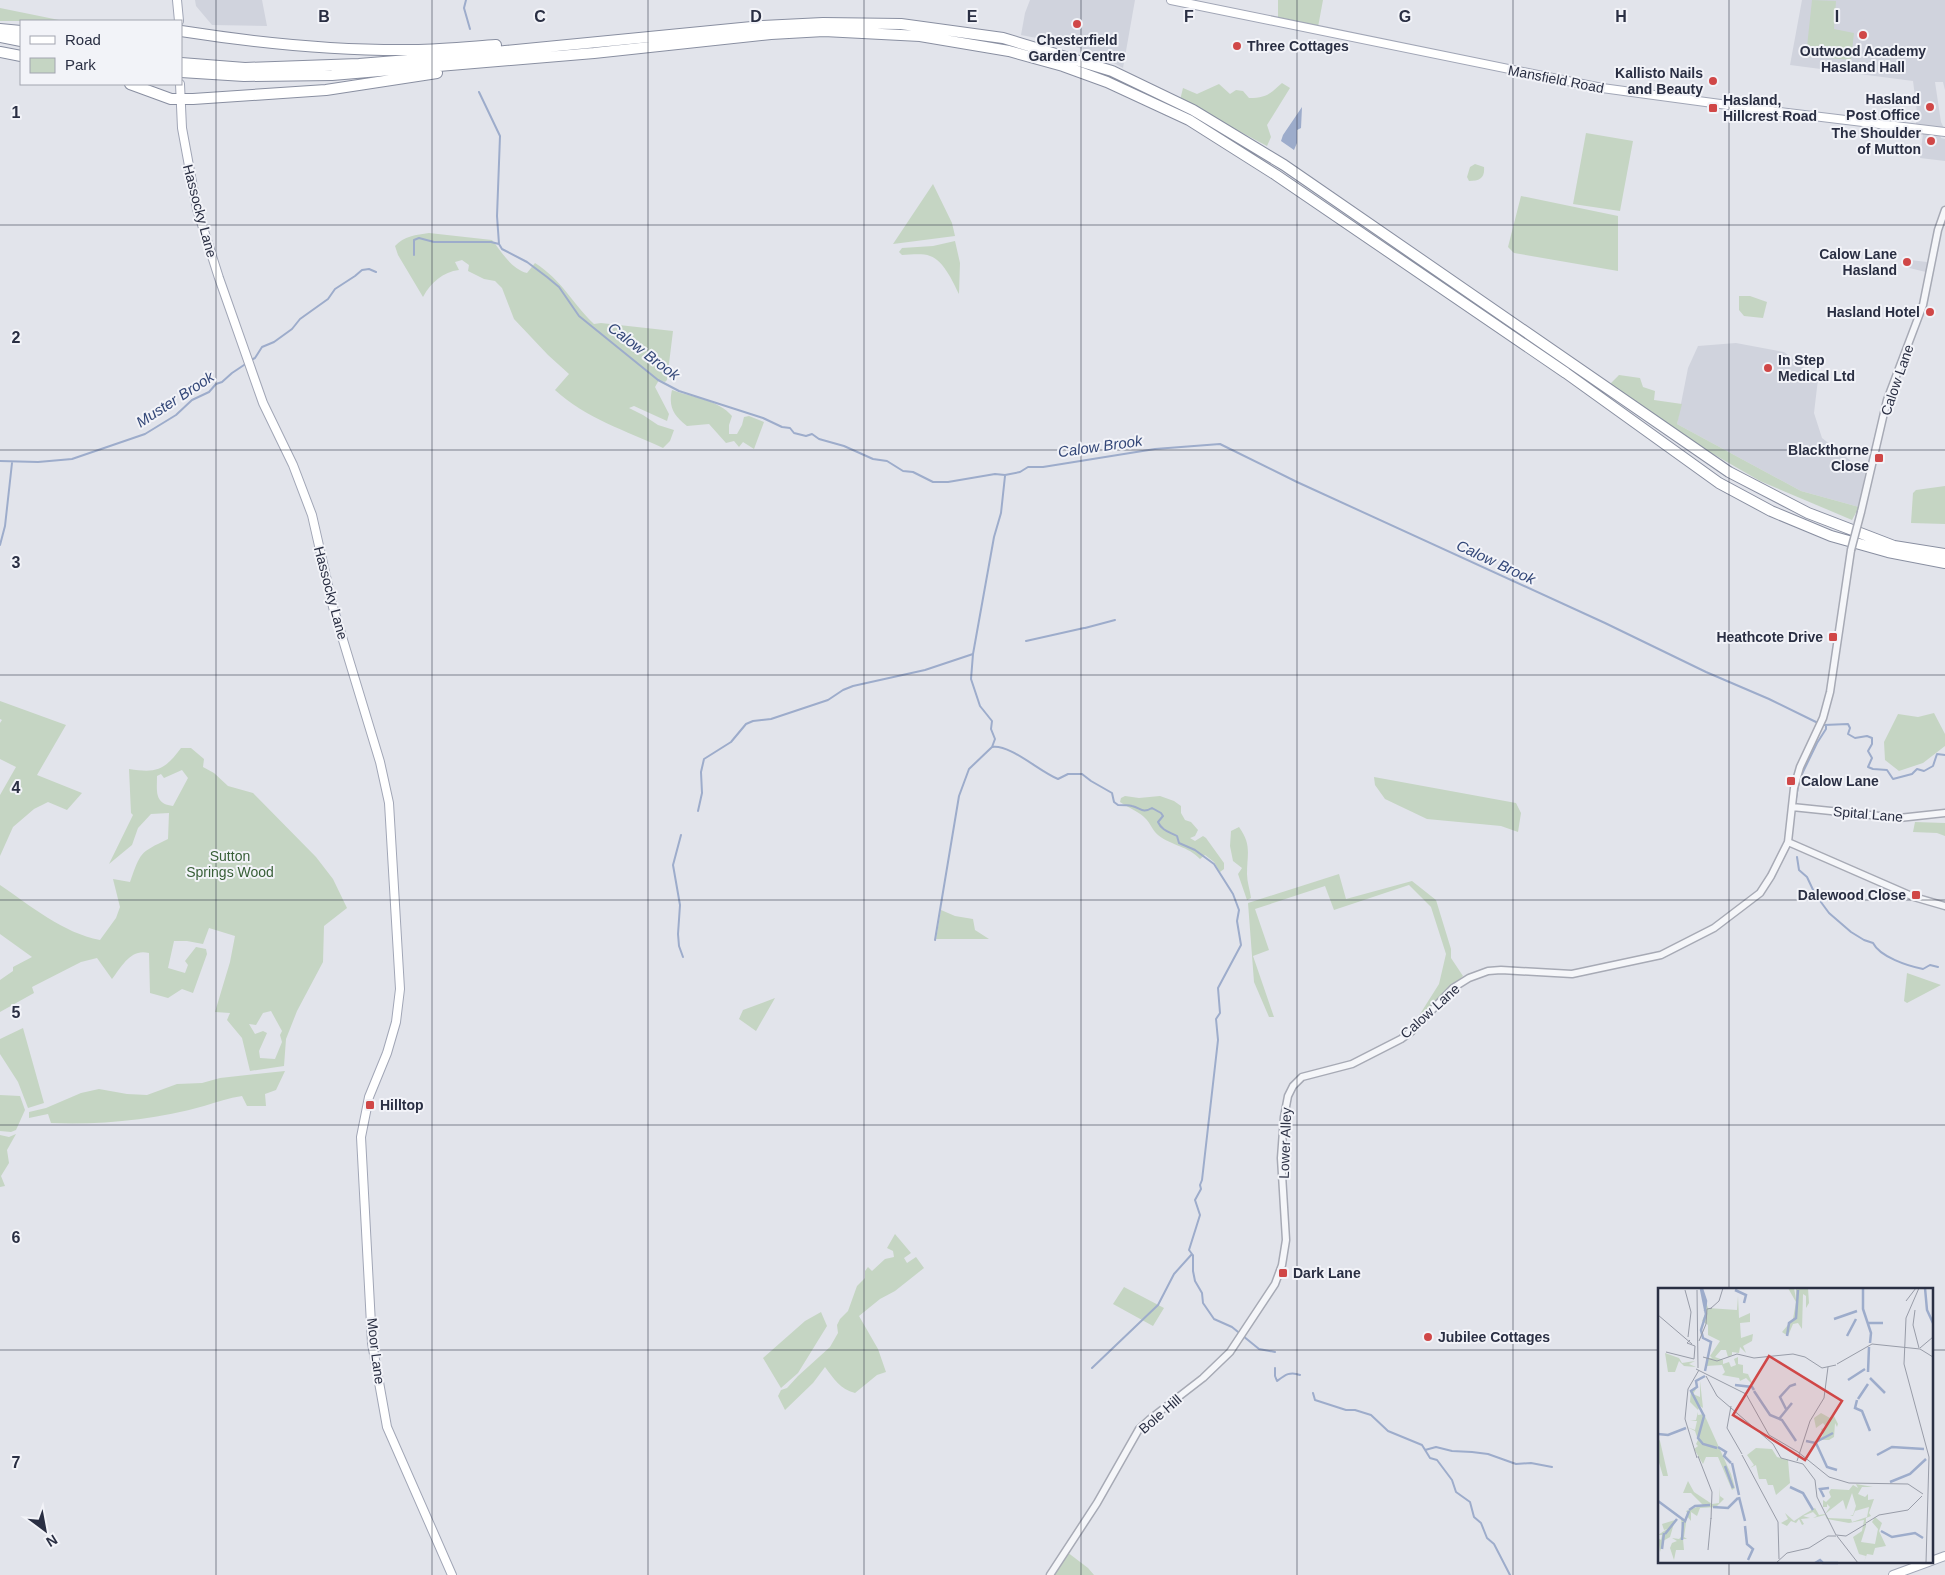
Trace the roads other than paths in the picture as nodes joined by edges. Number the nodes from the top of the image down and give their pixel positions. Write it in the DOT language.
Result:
graph roads {
  1 [pos="177,0"];
  2 [pos="1171,0"];
  3 [pos="178,20"];
  4 [pos="0,29"];
  5 [pos="20,31"];
  6 [pos="182,31"];
  7 [pos="0,37"];
  8 [pos="20,41"];
  9 [pos="566,45"];
  10 [pos="0,46"];
  11 [pos="20,50"];
  12 [pos="0,52"];
  13 [pos="20,56"];
  14 [pos="511,60"];
  15 [pos="182,63"];
  16 [pos="182,72"];
  17 [pos="133,85"];
  18 [pos="180,86"];
  19 [pos="180,99"];
  20 [pos="1945,132"];
  21 [pos="1945,210"];
  22 [pos="1945,554"];
  23 [pos="1945,563"];
  24 [pos="1792,806"];
  25 [pos="1945,813"];
  26 [pos="1788,842"];
  27 [pos="1945,906"];
  28 [pos="1302,1077"];
  29 [pos="366,1114"];
  30 [pos="1282,1264"];
  31 [pos="1945,1556"];
  32 [pos="1932,1561"];
  33 [pos="1929,1562"];
  34 [pos="452,1575"];
  35 [pos="1050,1575"];
  36 [pos="1893,1575"];
  1 -- 3 [label="main road"];
  2 -- 20 [label="main road, Mansfield Road"];
  4 -- 5 [label="highway"];
  6 -- 9 [label="highway"];
  7 -- 8 [label="highway"];
  9 -- 15 [label="highway"];
  9 -- 22 [label="highway"];
  10 -- 11 [label="highway"];
  12 -- 13 [label="highway"];
  14 -- 16 [label="highway"];
  14 -- 19 [label="highway"];
  14 -- 23 [label="highway"];
  17 -- 19 [label="highway"];
  18 -- 19 [label="main road, Hassocky Lane"];
  19 -- 29 [label="main road, Hassocky Lane"];
  21 -- 24 [label="street, Calow Lane, bridge"];
  24 -- 25 [label="street, Spital Lane"];
  24 -- 26 [label="street, Calow Lane"];
  26 -- 27 [label="street"];
  26 -- 28 [label="street, Calow Lane"];
  28 -- 30 [label="street, Lower Alley"];
  29 -- 34 [label="main road, Moor Lane"];
  30 -- 35 [label="street, Bole Hill"];
  31 -- 32 [label="main road"];
  33 -- 36 [label="main road"];
}
